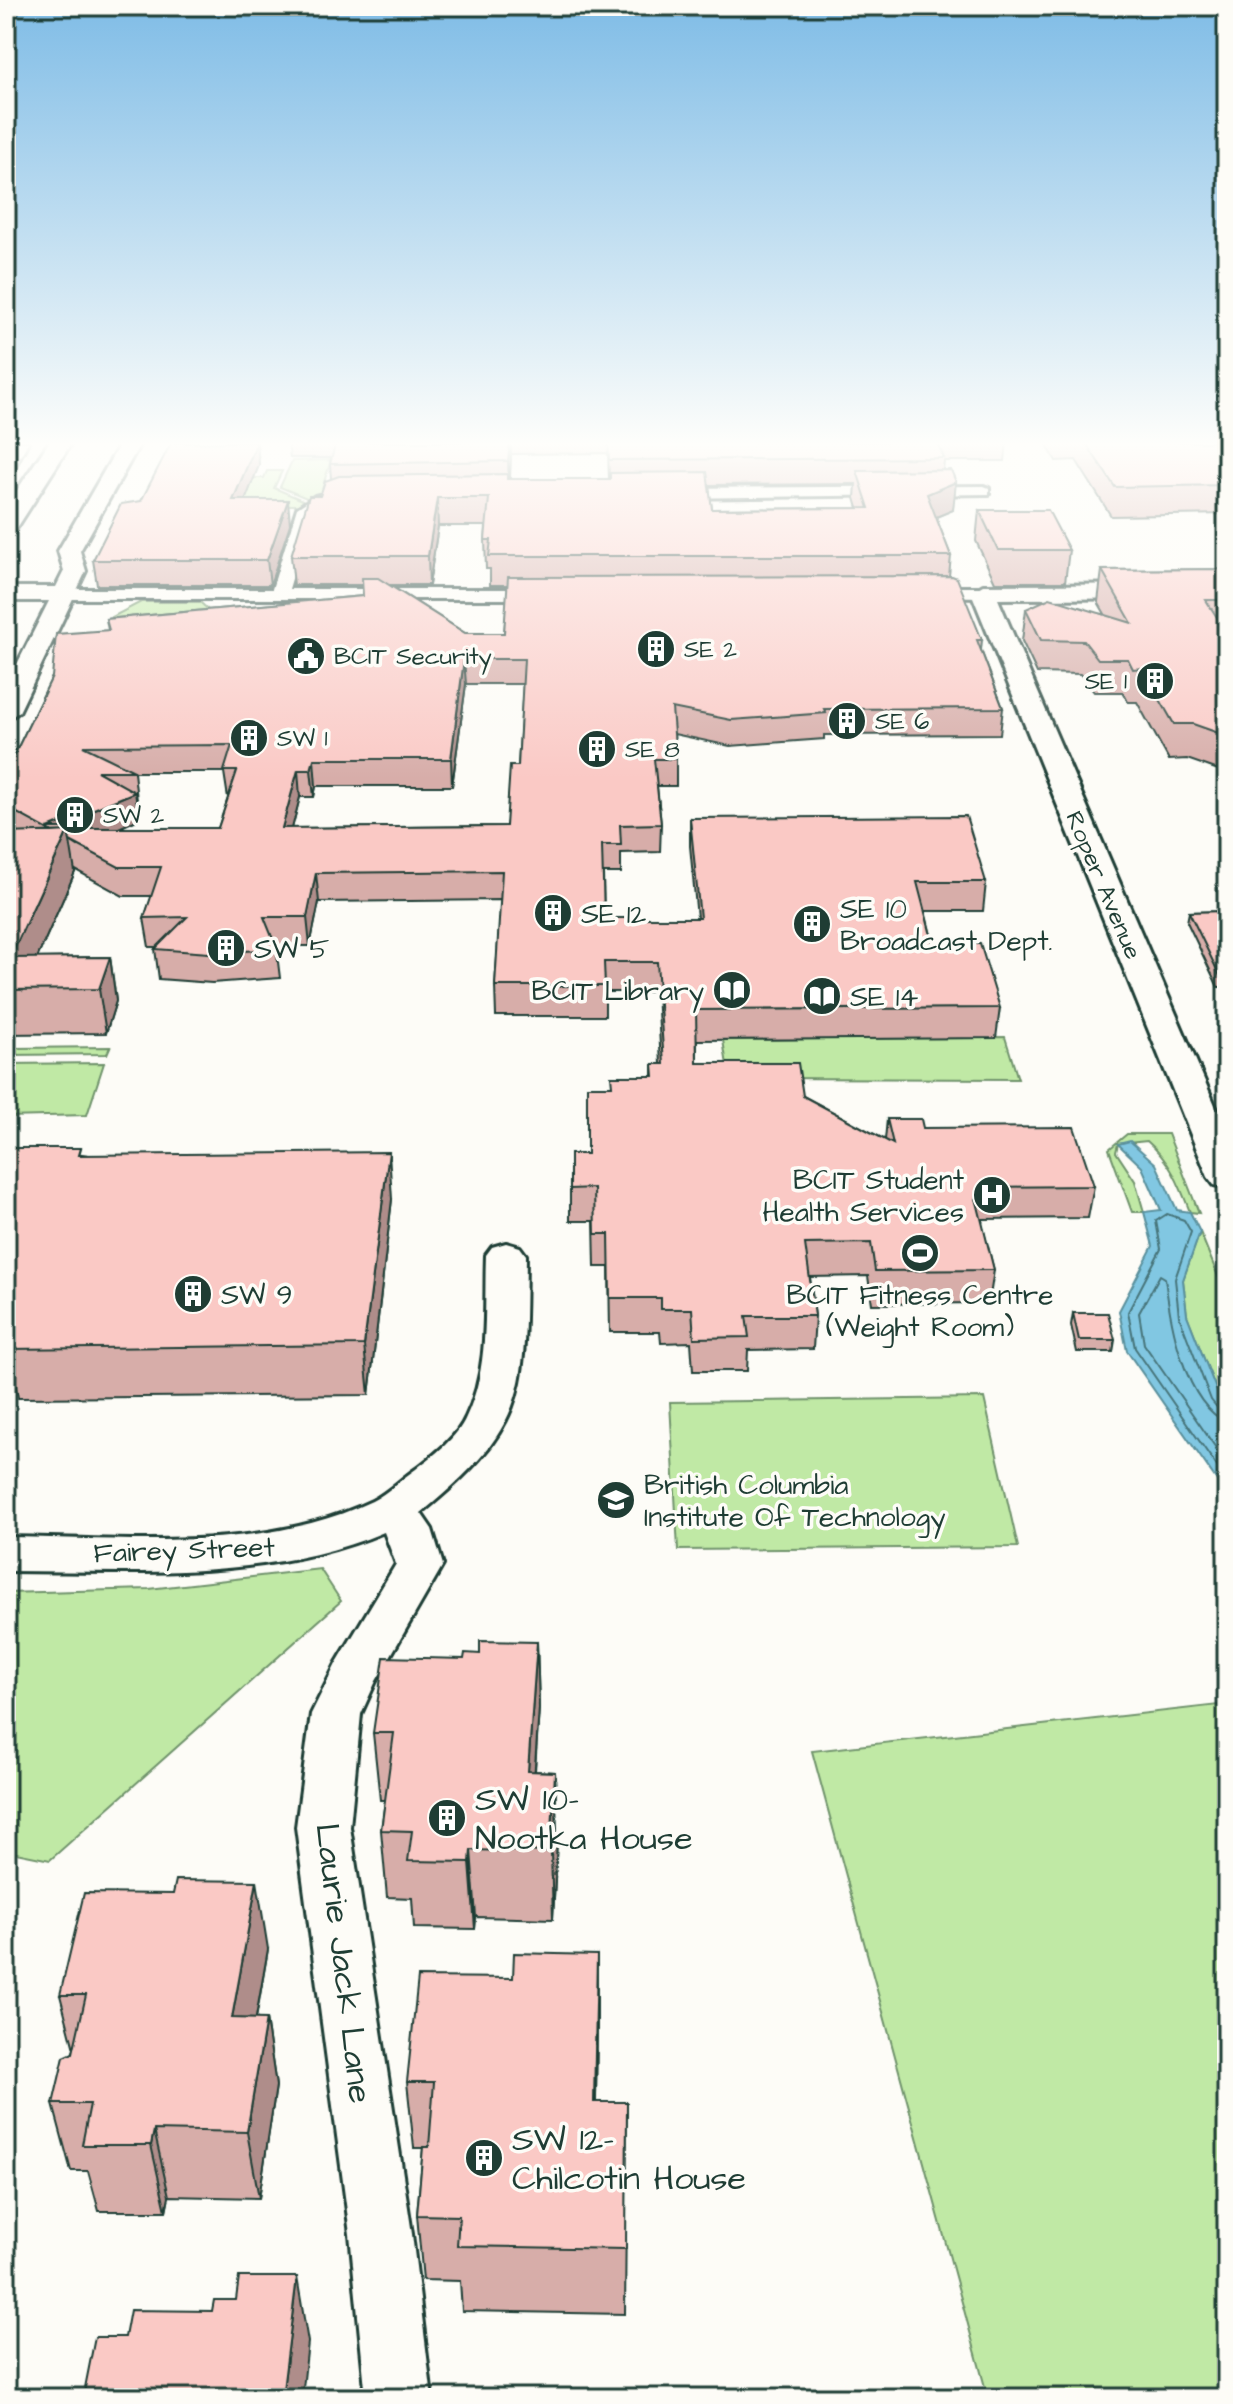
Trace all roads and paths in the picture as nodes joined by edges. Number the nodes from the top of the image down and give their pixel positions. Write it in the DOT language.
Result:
graph roads {
  1 [pos="70,554"];
  2 [pos="291,554"];
  3 [pos="1227,591"];
  4 [pos="983,592"];
  5 [pos="904,593"];
  6 [pos="6,594"];
  7 [pos="64,594"];
  8 [pos="565,594"];
  9 [pos="279,595"];
  10 [pos="6,712"];
  11 [pos="1227,1177"];
  12 [pos="506,1255"];
  13 [pos="391,1511"];
  14 [pos="6,1554"];
  15 [pos="399,2398"];
  1 -- 7 [label="street"];
  2 -- 9 [label="street"];
  3 -- 4 [label="street"];
  4 -- 5 [label="street"];
  4 -- 11 [label="street, Roper Avenue"];
  6 -- 7 [label="street"];
  7 -- 9 [label="street"];
  7 -- 10 [label="street"];
  8 -- 9 [label="street"];
  12 -- 13 [label="street, Fairey Street"];
  13 -- 14 [label="street, Fairey Street"];
  13 -- 15 [label="street, Laurie Jack Lane"];
}
